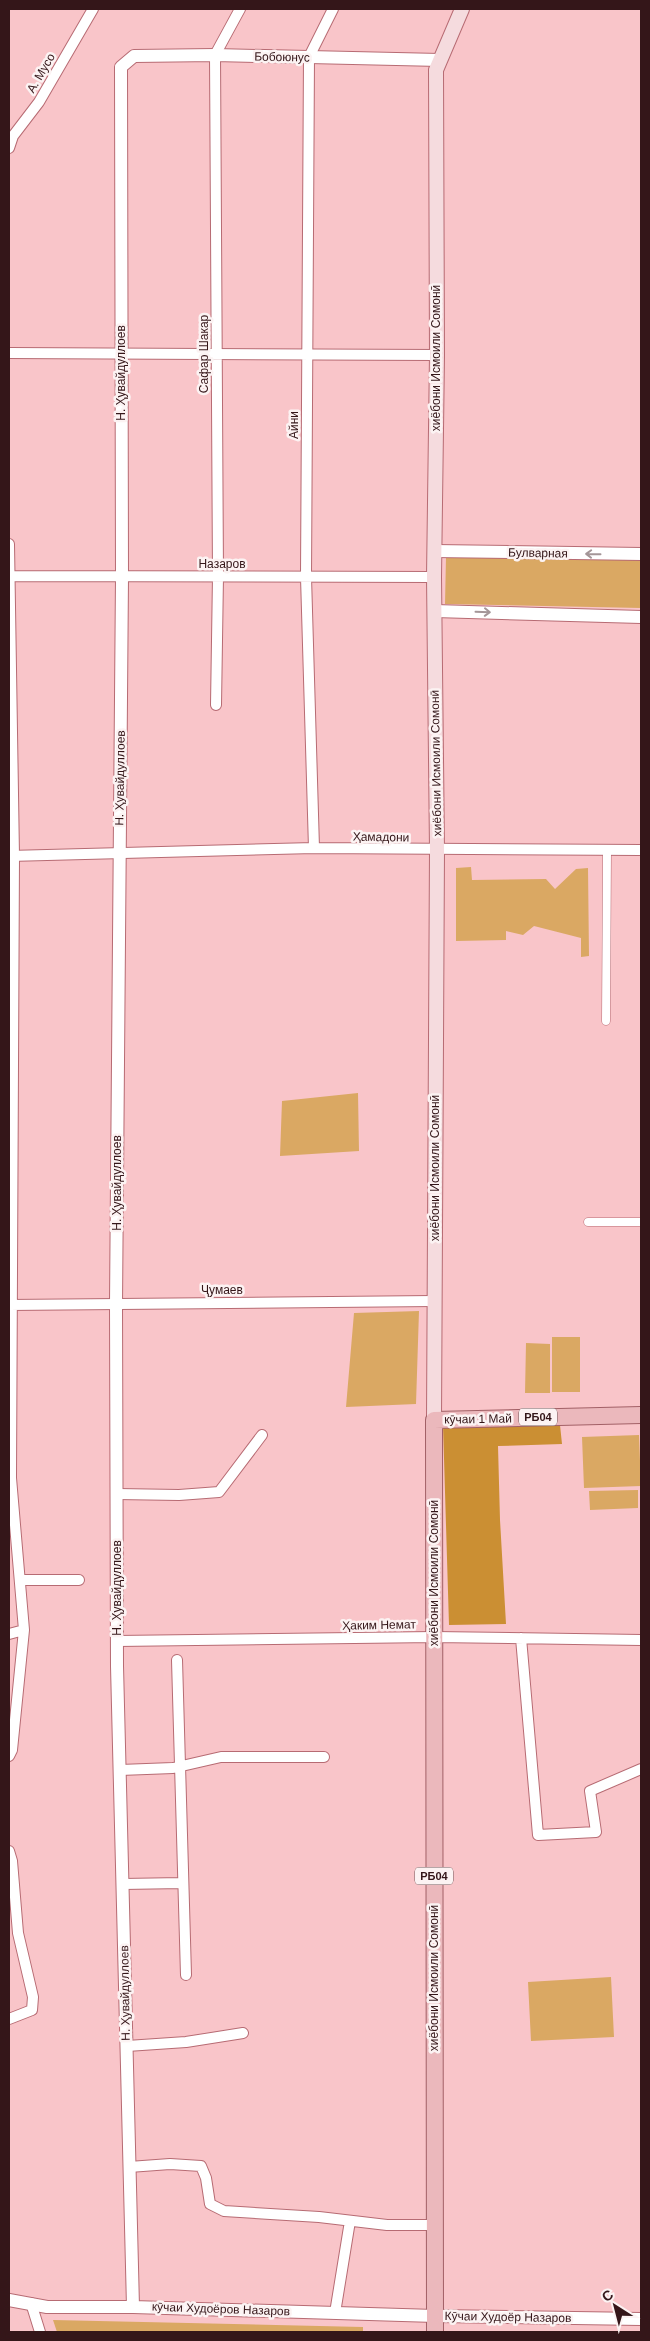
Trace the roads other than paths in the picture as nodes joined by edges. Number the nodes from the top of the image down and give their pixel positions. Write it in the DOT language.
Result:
graph roads {
  1 [pos="93,9"];
  2 [pos="240,9"];
  3 [pos="333,9"];
  4 [pos="462,9"];
  5 [pos="215,55"];
  6 [pos="309,57"];
  7 [pos="440,60"];
  8 [pos="126,61"];
  9 [pos="9,148"];
  10 [pos="9,353"];
  11 [pos="216,353"];
  12 [pos="306,354"];
  13 [pos="121,355"];
  14 [pos="437,355"];
  15 [pos="9,544"];
  16 [pos="434,551"];
  17 [pos="641,554"];
  18 [pos="9,576"];
  19 [pos="218,576"];
  20 [pos="122,577"];
  21 [pos="306,577"];
  22 [pos="434,577"];
  23 [pos="435,611"];
  24 [pos="641,617"];
  25 [pos="216,705"];
  26 [pos="314,848"];
  27 [pos="437,850"];
  28 [pos="607,850"];
  29 [pos="641,850"];
  30 [pos="120,852"];
  31 [pos="11,856"];
  32 [pos="606,1021"];
  33 [pos="588,1222"];
  34 [pos="641,1222"];
  35 [pos="434,1301"];
  36 [pos="116,1304"];
  37 [pos="11,1305"];
  38 [pos="641,1415"];
  39 [pos="434,1420"];
  40 [pos="262,1435"];
  41 [pos="117,1494"];
  42 [pos="20,1580"];
  43 [pos="79,1580"];
  44 [pos="24,1630"];
  45 [pos="9,1634"];
  46 [pos="434,1637"];
  47 [pos="522,1638"];
  48 [pos="641,1640"];
  49 [pos="117,1641"];
  50 [pos="177,1660"];
  51 [pos="9,1756"];
  52 [pos="324,1757"];
  53 [pos="180,1766"];
  54 [pos="641,1769"];
  55 [pos="120,1770"];
  56 [pos="9,1851"];
  57 [pos="182,1883"];
  58 [pos="123,1884"];
  59 [pos="186,1975"];
  60 [pos="9,2019"];
  61 [pos="243,2033"];
  62 [pos="127,2046"];
  63 [pos="129,2167"];
  64 [pos="350,2220"];
  65 [pos="435,2225"];
  66 [pos="9,2300"];
  67 [pos="31,2303"];
  68 [pos="133,2307"];
  69 [pos="335,2313"];
  70 [pos="641,2319"];
  71 [pos="435,2324"];
  72 [pos="40,2332"];
  1 -- 9 [label="street, А. Мусо"];
  2 -- 5 [label="street, Сафар Шакар"];
  3 -- 6 [label="street, Айни"];
  4 -- 7 [label="main road, хиёбони Исмоили Сомонӣ"];
  5 -- 6 [label="street, Бобоюнус"];
  5 -- 8 [label="street, Бобоюнус"];
  5 -- 11 [label="street, Сафар Шакар"];
  6 -- 7 [label="street, Бобоюнус"];
  6 -- 12 [label="street, Айни"];
  7 -- 14 [label="main road, хиёбони Исмоили Сомонӣ"];
  8 -- 13 [label="street, Н. Ҳувайдуллоев"];
  10 -- 13 [label="street"];
  11 -- 12 [label="street"];
  11 -- 13 [label="street"];
  11 -- 19 [label="street, Сафар Шакар"];
  12 -- 14 [label="street"];
  12 -- 21 [label="street, Айни"];
  13 -- 20 [label="street, Н. Ҳувайдуллоев"];
  14 -- 16 [label="main road, хиёбони Исмоили Сомонӣ"];
  15 -- 18 [label="street"];
  17 -- 16 [label="street, Булварная, one-way"];
  16 -- 22 [label="main road, хиёбони Исмоили Сомонӣ"];
  18 -- 20 [label="street, Назаров"];
  18 -- 31 [label="street"];
  19 -- 20 [label="street, Назаров"];
  19 -- 21 [label="street, Назаров"];
  19 -- 25 [label="street, Сафар Шакар"];
  20 -- 30 [label="street, Н. Ҳувайдуллоев"];
  21 -- 22 [label="street, Назаров"];
  21 -- 26 [label="street, Айни"];
  22 -- 23 [label="main road, хиёбони Исмоили Сомонӣ"];
  23 -- 24 [label="street, one-way"];
  23 -- 27 [label="main road, хиёбони Исмоили Сомонӣ"];
  26 -- 27 [label="street, Ҳамадони"];
  26 -- 30 [label="street, Ҳамадони"];
  27 -- 28 [label="street, Ҳамадони"];
  27 -- 35 [label="main road, хиёбони Исмоили Сомонӣ"];
  28 -- 29 [label="street, Ҳамадони"];
  28 -- 32 [label="street"];
  30 -- 31 [label="street, Ҳамадони"];
  30 -- 36 [label="street, Н. Ҳувайдуллоев"];
  31 -- 37 [label="street"];
  33 -- 34 [label="street"];
  35 -- 36 [label="street, Ҷумаев"];
  35 -- 39 [label="main road, хиёбони Исмоили Сомонӣ"];
  36 -- 37 [label="street, Ҷумаев"];
  36 -- 41 [label="street, Н. Ҳувайдуллоев"];
  37 -- 42 [label="street"];
  38 -- 39 [label="main road, кӯчаи 1 Май / РБ04"];
  39 -- 46 [label="main road, хиёбони Исмоили Сомонӣ / РБ04"];
  40 -- 41 [label="street"];
  41 -- 49 [label="street, Н. Ҳувайдуллоев"];
  42 -- 43 [label="street"];
  42 -- 44 [label="street"];
  44 -- 45 [label="street"];
  44 -- 51 [label="street"];
  46 -- 47 [label="street, Ҳаким Немат"];
  46 -- 49 [label="street, Ҳаким Немат"];
  46 -- 65 [label="main road, хиёбони Исмоили Сомонӣ / РБ04"];
  47 -- 48 [label="street, Ҳаким Немат"];
  47 -- 54 [label="street"];
  49 -- 55 [label="street, Н. Ҳувайдуллоев"];
  50 -- 53 [label="street"];
  52 -- 53 [label="street"];
  53 -- 55 [label="street"];
  53 -- 57 [label="street"];
  55 -- 58 [label="street, Н. Ҳувайдуллоев"];
  56 -- 60 [label="street"];
  57 -- 58 [label="street"];
  57 -- 59 [label="street"];
  58 -- 62 [label="street, Н. Ҳувайдуллоев"];
  61 -- 62 [label="street"];
  62 -- 63 [label="street, Н. Ҳувайдуллоев"];
  63 -- 64 [label="street"];
  63 -- 68 [label="street, Н. Ҳувайдуллоев"];
  64 -- 65 [label="street"];
  64 -- 69 [label="street"];
  65 -- 71 [label="main road, хиёбони Исмоили Сомонӣ / РБ04"];
  66 -- 67 [label="street, кӯчаи Худоёров Назаров"];
  67 -- 68 [label="street, кӯчаи Худоёров Назаров"];
  67 -- 72 [label="street"];
  68 -- 69 [label="street, кӯчаи Худоёров Назаров"];
  69 -- 71 [label="street, кӯчаи Худоёров Назаров"];
  70 -- 71 [label="street, Кӯчаи Худоёр Назаров"];
}
